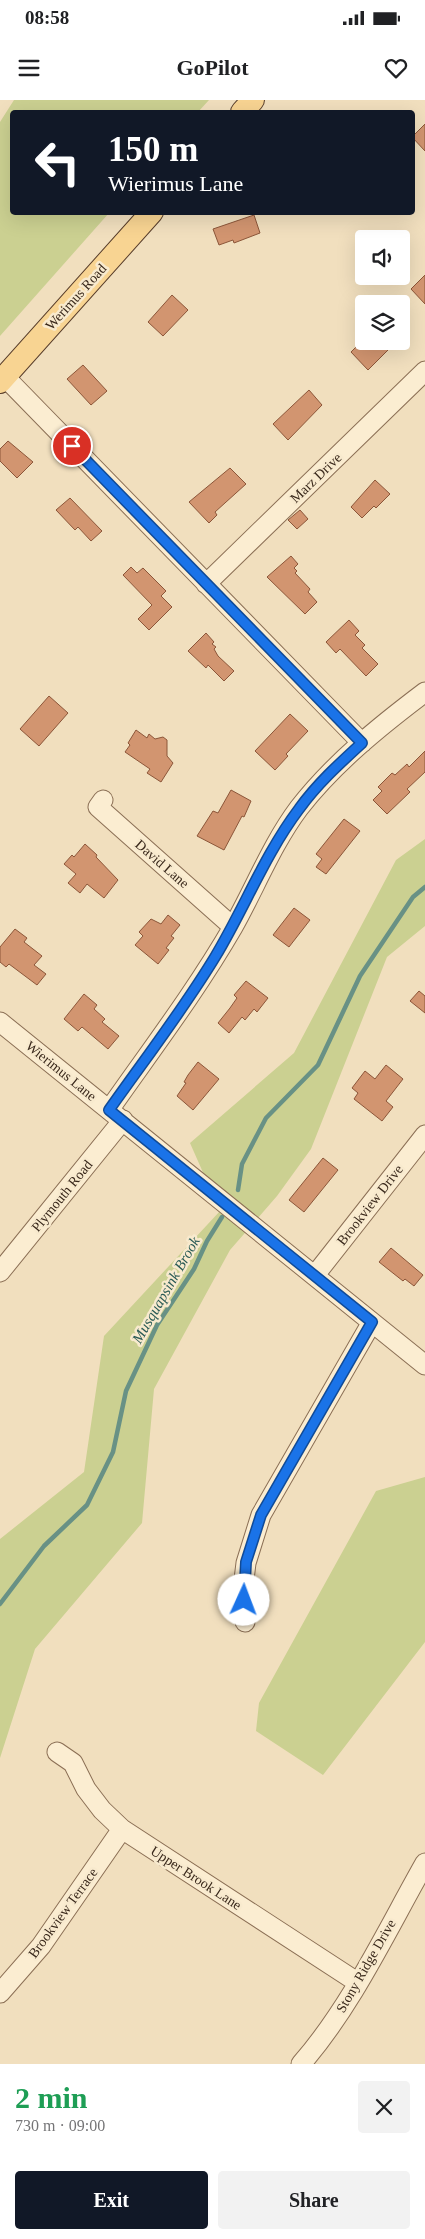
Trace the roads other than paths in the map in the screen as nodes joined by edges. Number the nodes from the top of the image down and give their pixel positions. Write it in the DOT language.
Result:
graph roads {
  1 [pos="253,100"];
  2 [pos="244,110"];
  3 [pos="149,215"];
  4 [pos="425,371"];
  5 [pos="2,379"];
  6 [pos="206,584"];
  7 [pos="425,692"];
  8 [pos="362,743"];
  9 [pos="103,800"];
  10 [pos="233,926"];
  11 [pos="0,1022"];
  12 [pos="116,1115"];
  13 [pos="425,1134"];
  14 [pos="0,1272"];
  15 [pos="316,1276"];
  16 [pos="372,1322"];
  17 [pos="425,1365"];
  18 [pos="245,1622"];
  19 [pos="57,1752"];
  20 [pos="122,1829"];
  21 [pos="425,1863"];
  22 [pos="357,1982"];
  23 [pos="0,1993"];
  24 [pos="301,2064"];
  1 -- 2 [label="main road"];
  3 -- 5 [label="main road, Werimus Road"];
  4 -- 6 [label="street, Marz Drive"];
  5 -- 6 [label="street"];
  6 -- 8 [label="street"];
  7 -- 8 [label="street, Plymouth Road"];
  8 -- 10 [label="street, Plymouth Road"];
  9 -- 10 [label="street, David Lane"];
  10 -- 12 [label="street, Plymouth Road"];
  11 -- 12 [label="street, Wierimus Lane"];
  12 -- 14 [label="street, Plymouth Road"];
  12 -- 15 [label="street, Wierimus Lane"];
  13 -- 15 [label="street, Brookview Drive"];
  15 -- 16 [label="street, Wierimus Lane"];
  16 -- 17 [label="street, Wierimus Lane"];
  16 -- 18 [label="street"];
  19 -- 20 [label="street, Upper Brook Lane"];
  20 -- 22 [label="street, Upper Brook Lane"];
  20 -- 23 [label="street, Brookview Terrace"];
  21 -- 22 [label="street, Stony Ridge Drive"];
  22 -- 24 [label="street, Stony Ridge Drive"];
}
